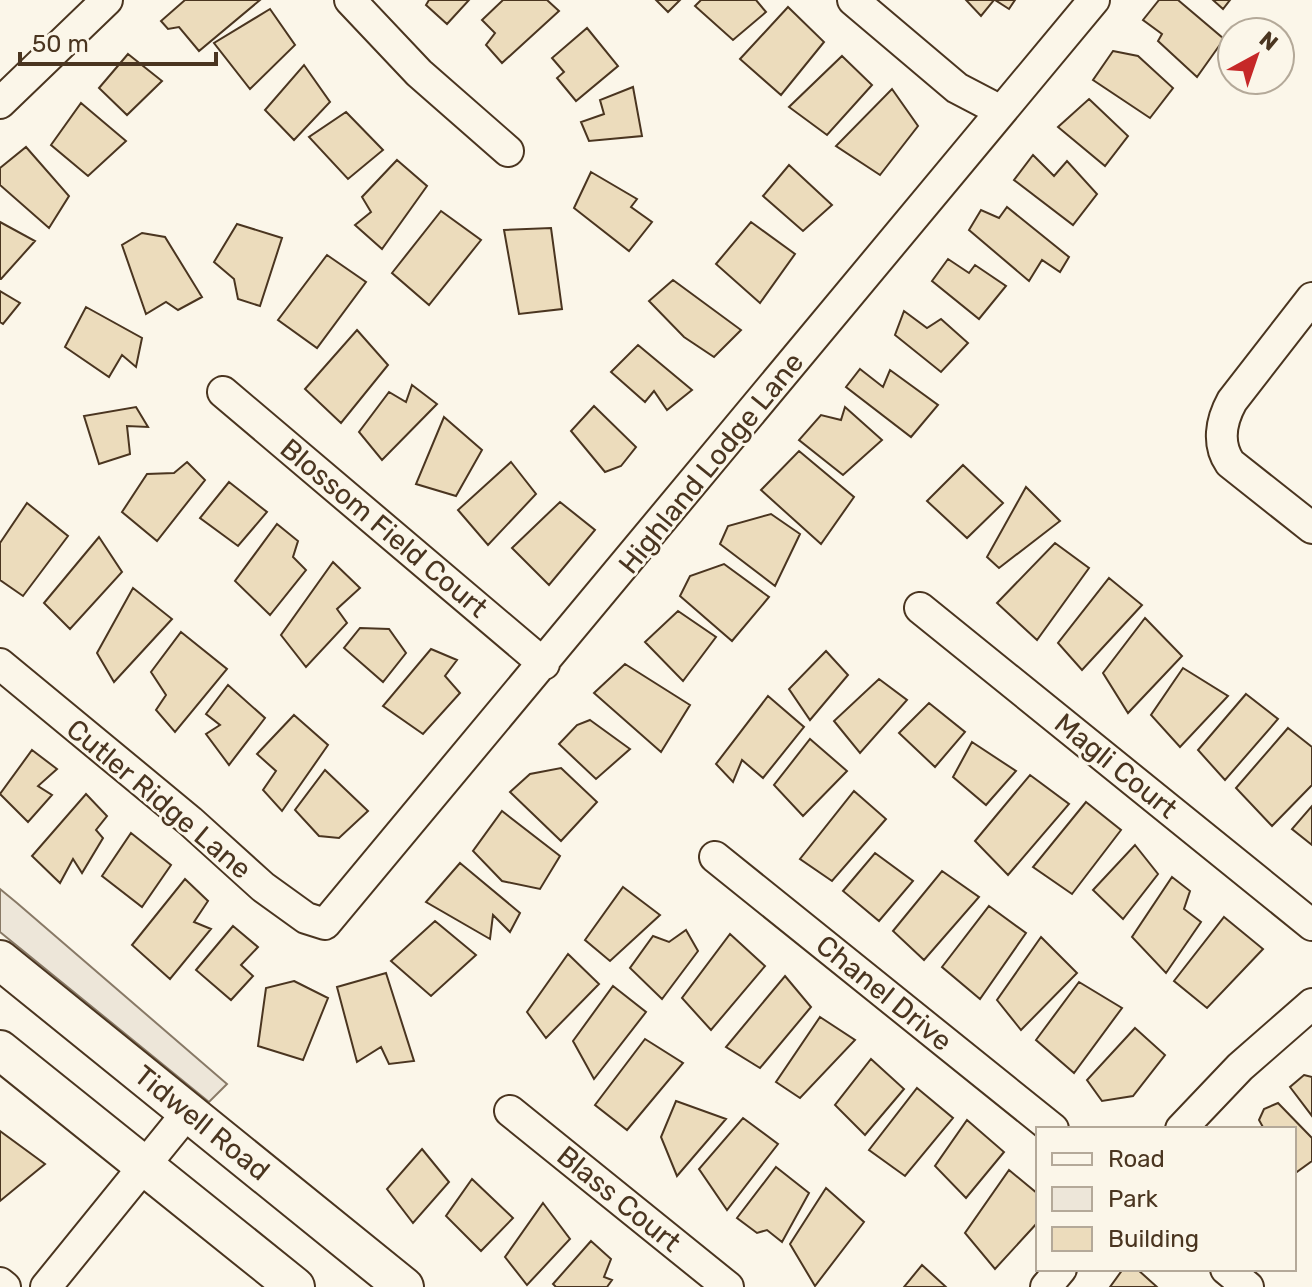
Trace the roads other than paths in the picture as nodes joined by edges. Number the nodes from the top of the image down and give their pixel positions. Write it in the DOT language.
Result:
graph roads {
  1 [pos="107,0"];
  2 [pos="350,0"];
  3 [pos="853,0"];
  4 [pos="1094,0"];
  5 [pos="0,103"];
  6 [pos="1001,111"];
  7 [pos="508,151"];
  8 [pos="1312,298"];
  9 [pos="223,392"];
  10 [pos="1312,528"];
  11 [pos="920,608"];
  12 [pos="0,664"];
  13 [pos="544,664"];
  14 [pos="715,857"];
  15 [pos="325,924"];
  16 [pos="1312,925"];
  17 [pos="0,960"];
  18 [pos="1312,1004"];
  19 [pos="0,1050"];
  20 [pos="510,1111"];
  21 [pos="188,1112"];
  22 [pos="1051,1127"];
  23 [pos="1183,1127"];
  24 [pos="144,1167"];
  25 [pos="1059,1271"];
  26 [pos="1228,1271"];
  27 [pos="46,1287"];
  28 [pos="295,1287"];
  29 [pos="404,1287"];
  30 [pos="728,1287"];
  31 [pos="1046,1287"];
  32 [pos="1248,1287"];
  1 -- 5 [label="street"];
  2 -- 7 [label="street"];
  3 -- 6 [label="street"];
  4 -- 6 [label="street, Highland Lodge Lane"];
  6 -- 13 [label="street, Highland Lodge Lane"];
  8 -- 10 [label="street"];
  9 -- 13 [label="street, Blossom Field Court"];
  11 -- 16 [label="street, Magli Court"];
  12 -- 15 [label="street, Cutler Ridge Lane"];
  13 -- 15 [label="street, Highland Lodge Lane"];
  14 -- 22 [label="street, Chanel Drive"];
  17 -- 21 [label="main road, Tidwell Road"];
  18 -- 23 [label="street"];
  19 -- 24 [label="main road"];
  20 -- 30 [label="street, Blass Court"];
  21 -- 24 [label="street"];
  21 -- 29 [label="main road, Tidwell Road"];
  24 -- 27 [label="street"];
  24 -- 28 [label="main road"];
  25 -- 31 [label="street"];
  26 -- 32 [label="street"];
}
